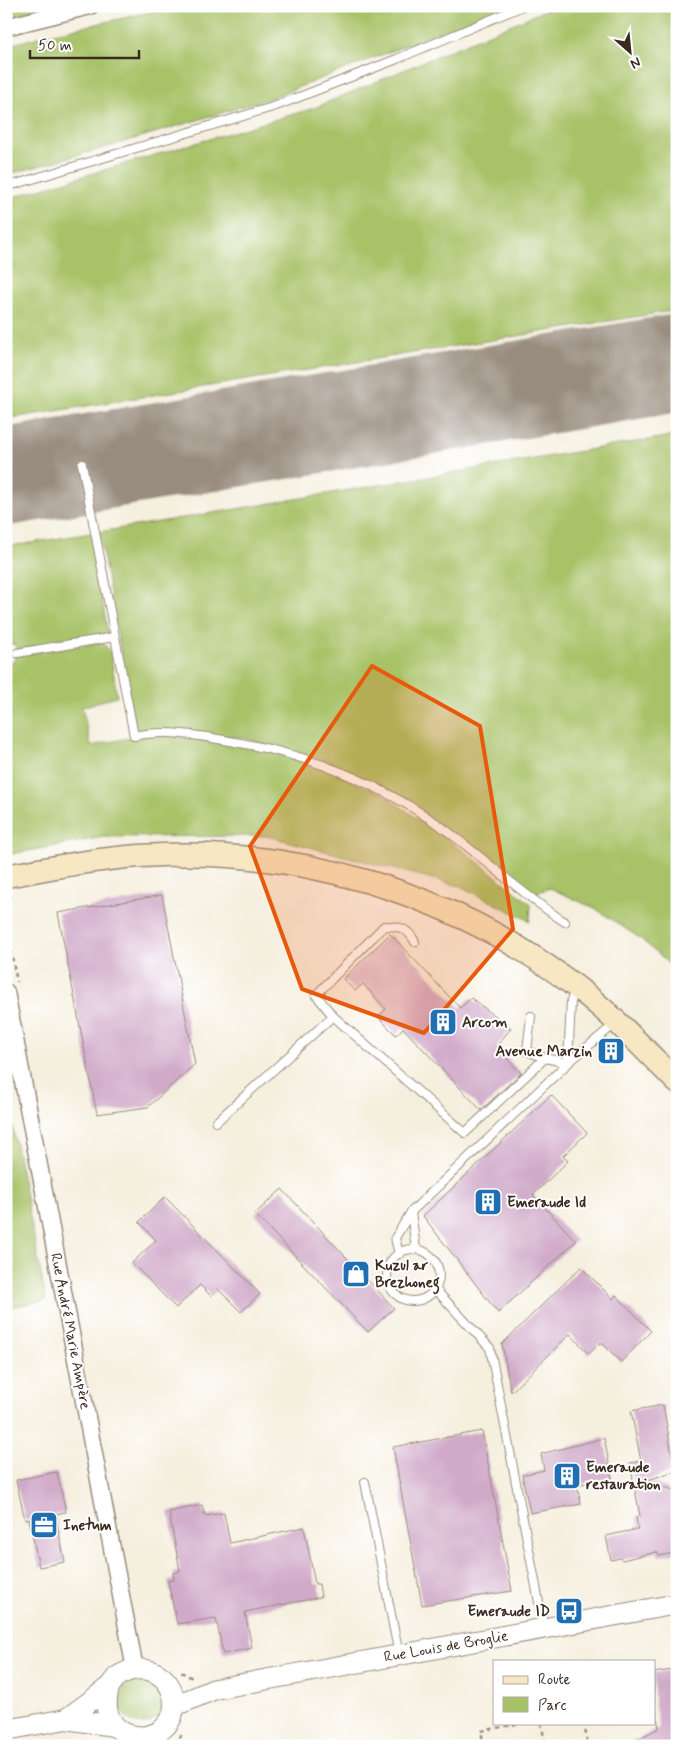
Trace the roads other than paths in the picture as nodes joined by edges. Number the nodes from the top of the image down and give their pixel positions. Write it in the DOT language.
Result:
graph roads {
  1 [pos="90,6"];
  2 [pos="523,6"];
  3 [pos="6,27"];
  4 [pos="6,187"];
  5 [pos="82,464"];
  6 [pos="114,637"];
  7 [pos="17,653"];
  8 [pos="10,884"];
  9 [pos="565,922"];
  10 [pos="415,942"];
  11 [pos="576,987"];
  12 [pos="6,992"];
  13 [pos="333,1016"];
  14 [pos="530,1016"];
  15 [pos="616,1023"];
  16 [pos="545,1058"];
  17 [pos="568,1063"];
  18 [pos="677,1082"];
  19 [pos="216,1122"];
  20 [pos="411,1212"];
  21 [pos="416,1249"];
  22 [pos="398,1254"];
  23 [pos="435,1289"];
  24 [pos="365,1482"];
  25 [pos="677,1604"];
  26 [pos="544,1628"];
  27 [pos="399,1655"];
  28 [pos="135,1669"];
  29 [pos="167,1682"];
  30 [pos="109,1687"];
  31 [pos="215,1689"];
  32 [pos="174,1706"];
  33 [pos="66,1719"];
  34 [pos="114,1726"];
  35 [pos="6,1730"];
  1 -- 3 [label="street"];
  2 -- 4 [label="lane"];
  5 -- 6 [label="lane"];
  6 -- 7 [label="lane"];
  6 -- 9 [label="lane"];
  8 -- 11 [label="main road"];
  10 -- 13 [label="lane"];
  11 -- 15 [label="main road"];
  11 -- 17 [label="lane"];
  12 -- 28 [label="street, Rue André Marie Ampère"];
  13 -- 16 [label="lane"];
  13 -- 19 [label="lane"];
  14 -- 16 [label="lane"];
  15 -- 17 [label="lane"];
  15 -- 18 [label="main road"];
  16 -- 17 [label="lane"];
  17 -- 20 [label="lane"];
  20 -- 21 [label="lane"];
  20 -- 22 [label="lane"];
  21 -- 22 [label="lane"];
  21 -- 23 [label="lane"];
  22 -- 23 [label="lane"];
  23 -- 26 [label="lane"];
  24 -- 27 [label="lane"];
  25 -- 26 [label="street, Rue Louis de Broglie"];
  26 -- 27 [label="street, Rue Louis de Broglie"];
  27 -- 31 [label="street, Rue Louis de Broglie"];
  28 -- 29 [label="street, Rue Louis de Broglie"];
  28 -- 30 [label="street"];
  29 -- 31 [label="street, Rue Louis de Broglie"];
  29 -- 32 [label="street"];
  30 -- 33 [label="street"];
  30 -- 34 [label="street"];
  31 -- 32 [label="street, Rue Louis de Broglie"];
  32 -- 34 [label="street"];
  33 -- 34 [label="street"];
  33 -- 35 [label="street"];
}
